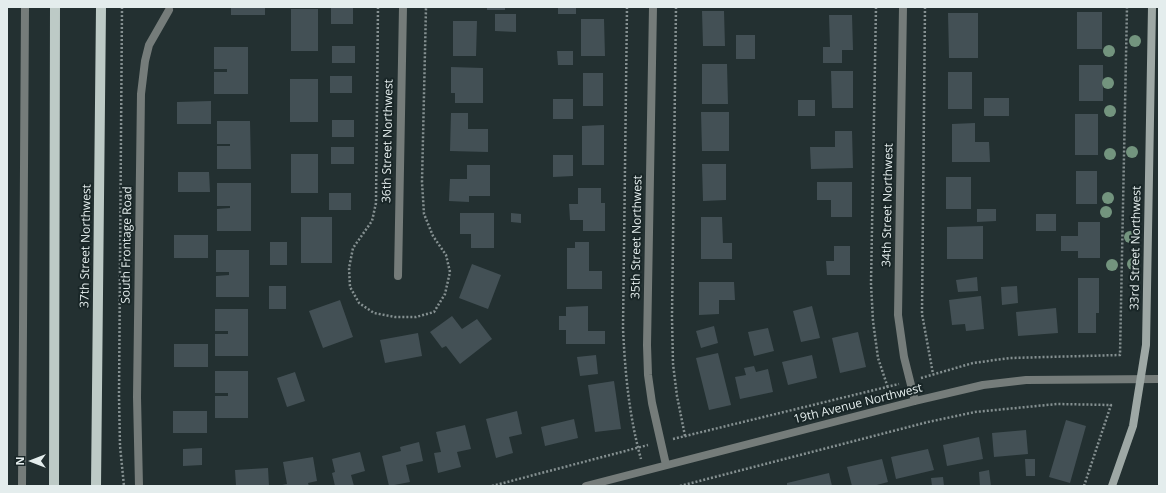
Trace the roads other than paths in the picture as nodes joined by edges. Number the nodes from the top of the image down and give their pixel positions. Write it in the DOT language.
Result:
graph roads {
  1 [pos="25,7"];
  2 [pos="55,7"];
  3 [pos="101,7"];
  4 [pos="403,7"];
  5 [pos="653,7"];
  6 [pos="903,7"];
  7 [pos="1152,7"];
  8 [pos="168,10"];
  9 [pos="398,276"];
  10 [pos="1141,380"];
  11 [pos="1159,380"];
  12 [pos="915,401"];
  13 [pos="666,465"];
  14 [pos="22,486"];
  15 [pos="54,486"];
  16 [pos="96,486"];
  17 [pos="139,486"];
  18 [pos="586,486"];
  19 [pos="1112,486"];
  1 -- 14 [label="street"];
  2 -- 15 [label="main road"];
  3 -- 16 [label="main road, 37th Street Northwest"];
  4 -- 9 [label="street, 36th Street Northwest"];
  5 -- 13 [label="street, 35th Street Northwest"];
  6 -- 12 [label="street, 34th Street Northwest"];
  7 -- 10 [label="street, 33rd Street Northwest"];
  8 -- 17 [label="street, South Frontage Road"];
  10 -- 11 [label="street, 19th Avenue Northwest"];
  10 -- 12 [label="street, 19th Avenue Northwest"];
  10 -- 19 [label="street, 33rd Street Northwest"];
  12 -- 13 [label="street, 19th Avenue Northwest"];
  13 -- 18 [label="street, 19th Avenue Northwest"];
}
